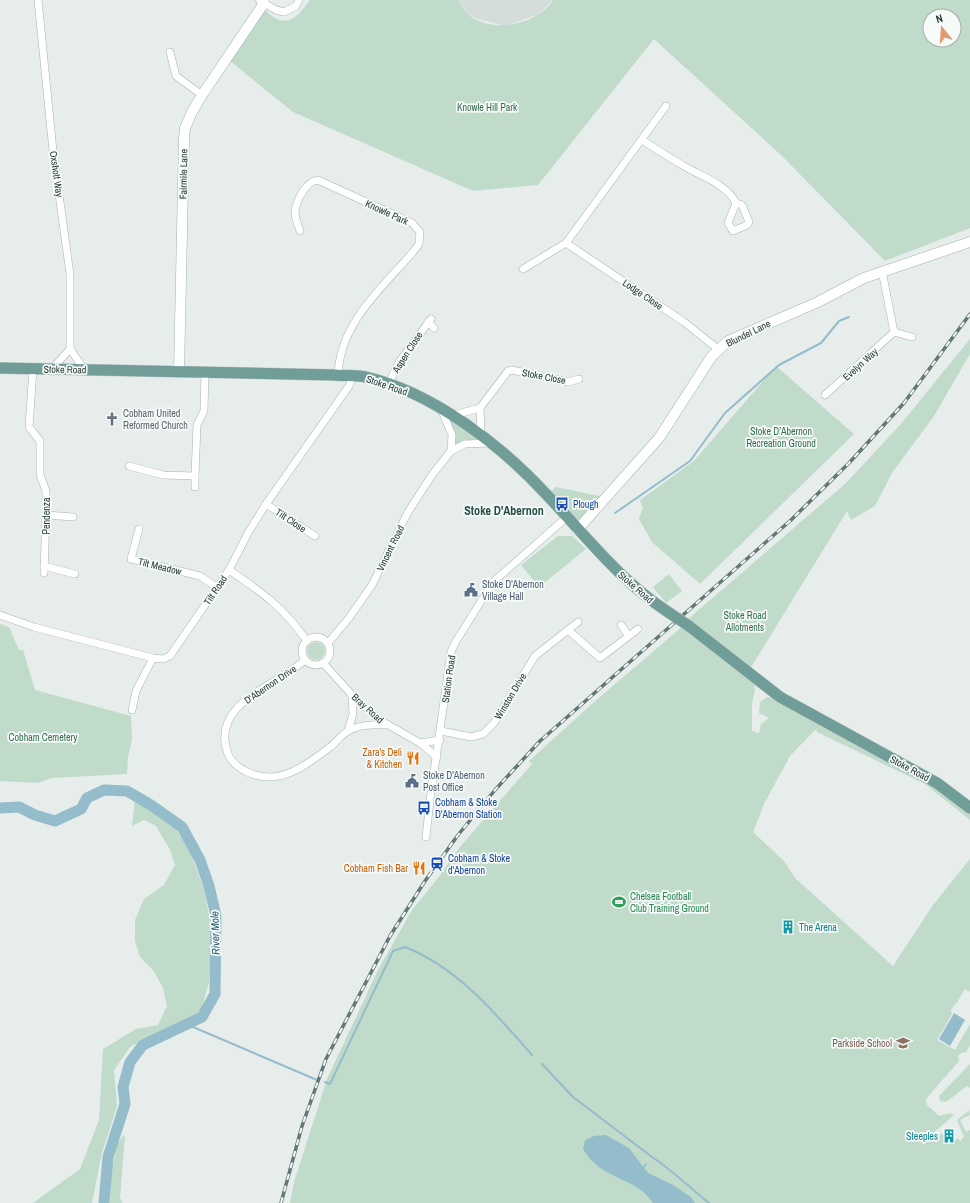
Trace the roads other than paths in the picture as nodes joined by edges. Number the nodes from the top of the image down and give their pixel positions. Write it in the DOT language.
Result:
graph roads {
  1 [pos="38,0"];
  2 [pos="299,0"];
  3 [pos="263,1"];
  4 [pos="170,52"];
  5 [pos="202,95"];
  6 [pos="666,106"];
  7 [pos="642,140"];
  8 [pos="736,203"];
  9 [pos="300,231"];
  10 [pos="970,242"];
  11 [pos="566,243"];
  12 [pos="523,269"];
  13 [pos="882,271"];
  14 [pos="434,328"];
  15 [pos="894,332"];
  16 [pos="912,337"];
  17 [pos="70,348"];
  18 [pos="718,349"];
  19 [pos="0,368"];
  20 [pos="33,369"];
  21 [pos="52,369"];
  22 [pos="84,369"];
  23 [pos="178,372"];
  24 [pos="206,373"];
  25 [pos="338,375"];
  26 [pos="353,375"];
  27 [pos="579,378"];
  28 [pos="389,383"];
  29 [pos="825,395"];
  30 [pos="440,407"];
  31 [pos="480,408"];
  32 [pos="454,415"];
  33 [pos="486,440"];
  34 [pos="451,451"];
  35 [pos="129,466"];
  36 [pos="195,476"];
  37 [pos="195,487"];
  38 [pos="266,504"];
  39 [pos="46,515"];
  40 [pos="73,517"];
  41 [pos="567,517"];
  42 [pos="138,529"];
  43 [pos="577,530"];
  44 [pos="315,536"];
  45 [pos="229,570"];
  46 [pos="75,574"];
  47 [pos="216,587"];
  48 [pos="0,615"];
  49 [pos="578,622"];
  50 [pos="621,625"];
  51 [pos="638,629"];
  52 [pos="568,630"];
  53 [pos="628,635"];
  54 [pos="307,641"];
  55 [pos="328,643"];
  56 [pos="154,658"];
  57 [pos="305,660"];
  58 [pos="323,663"];
  59 [pos="352,695"];
  60 [pos="132,710"];
  61 [pos="386,725"];
  62 [pos="348,731"];
  63 [pos="441,731"];
  64 [pos="440,740"];
  65 [pos="420,743"];
  66 [pos="437,757"];
  67 [pos="970,808"];
  68 [pos="426,837"];
  1 -- 17 [label="street, Oxshott Way"];
  2 -- 3 [label="street"];
  3 -- 5 [label="street, Fairmile Lane"];
  4 -- 5 [label="street"];
  5 -- 23 [label="street, Fairmile Lane"];
  6 -- 7 [label="street"];
  7 -- 8 [label="street"];
  7 -- 11 [label="street"];
  9 -- 25 [label="street, Knowle Park"];
  10 -- 13 [label="street, Blundel Lane"];
  11 -- 12 [label="street"];
  11 -- 18 [label="street, Lodge Close"];
  13 -- 15 [label="street"];
  13 -- 18 [label="street, Blundel Lane"];
  14 -- 28 [label="street, Aspen Close"];
  15 -- 16 [label="street"];
  15 -- 29 [label="street, Evelyn Way"];
  17 -- 21 [label="street"];
  17 -- 22 [label="street"];
  18 -- 43 [label="street, Blundel Lane"];
  19 -- 20 [label="main road, Stoke Road"];
  20 -- 21 [label="main road, Stoke Road"];
  20 -- 39 [label="street, Pendenza"];
  21 -- 22 [label="main road, Stoke Road"];
  22 -- 23 [label="main road, Stoke Road"];
  23 -- 24 [label="main road, Stoke Road"];
  24 -- 25 [label="main road, Stoke Road"];
  24 -- 36 [label="street"];
  25 -- 26 [label="main road, Stoke Road"];
  26 -- 28 [label="main road, Stoke Road"];
  26 -- 38 [label="street, Tilt Road"];
  27 -- 31 [label="street, Stoke Close"];
  28 -- 30 [label="main road, Stoke Road"];
  30 -- 32 [label="main road, Stoke Road"];
  30 -- 34 [label="street"];
  31 -- 32 [label="street"];
  31 -- 33 [label="street"];
  32 -- 33 [label="main road, Stoke Road"];
  33 -- 34 [label="street"];
  33 -- 41 [label="main road, Stoke Road"];
  34 -- 55 [label="street, Vincent Road"];
  35 -- 36 [label="street"];
  36 -- 37 [label="street"];
  38 -- 44 [label="street, Tilt Close"];
  38 -- 45 [label="street, Tilt Road"];
  39 -- 40 [label="street"];
  39 -- 46 [label="street, Pendenza"];
  41 -- 43 [label="main road, Stoke Road"];
  41 -- 63 [label="street, Station Road"];
  42 -- 47 [label="street, Tilt Meadow"];
  43 -- 67 [label="main road, Stoke Road, bridge"];
  45 -- 47 [label="street, Tilt Road"];
  45 -- 54 [label="street"];
  47 -- 56 [label="street, Tilt Road"];
  48 -- 56 [label="street, Tilt Road"];
  49 -- 52 [label="street, Winston Drive"];
  50 -- 53 [label="street"];
  51 -- 53 [label="street"];
  52 -- 53 [label="street"];
  52 -- 63 [label="street, Winston Drive"];
  54 -- 55 [label="street"];
  54 -- 57 [label="street"];
  55 -- 58 [label="street"];
  56 -- 60 [label="street"];
  57 -- 58 [label="street"];
  57 -- 62 [label="street, D'Abernon Drive"];
  58 -- 59 [label="street, Bray Road"];
  59 -- 61 [label="street, Bray Road"];
  59 -- 62 [label="street"];
  61 -- 62 [label="street, D'Abernon Drive"];
  61 -- 65 [label="street, Bray Road"];
  63 -- 64 [label="street, Station Road"];
  64 -- 65 [label="street"];
  64 -- 66 [label="street, Station Road"];
  65 -- 66 [label="street, Bray Road"];
  66 -- 68 [label="street, Station Road"];
}
